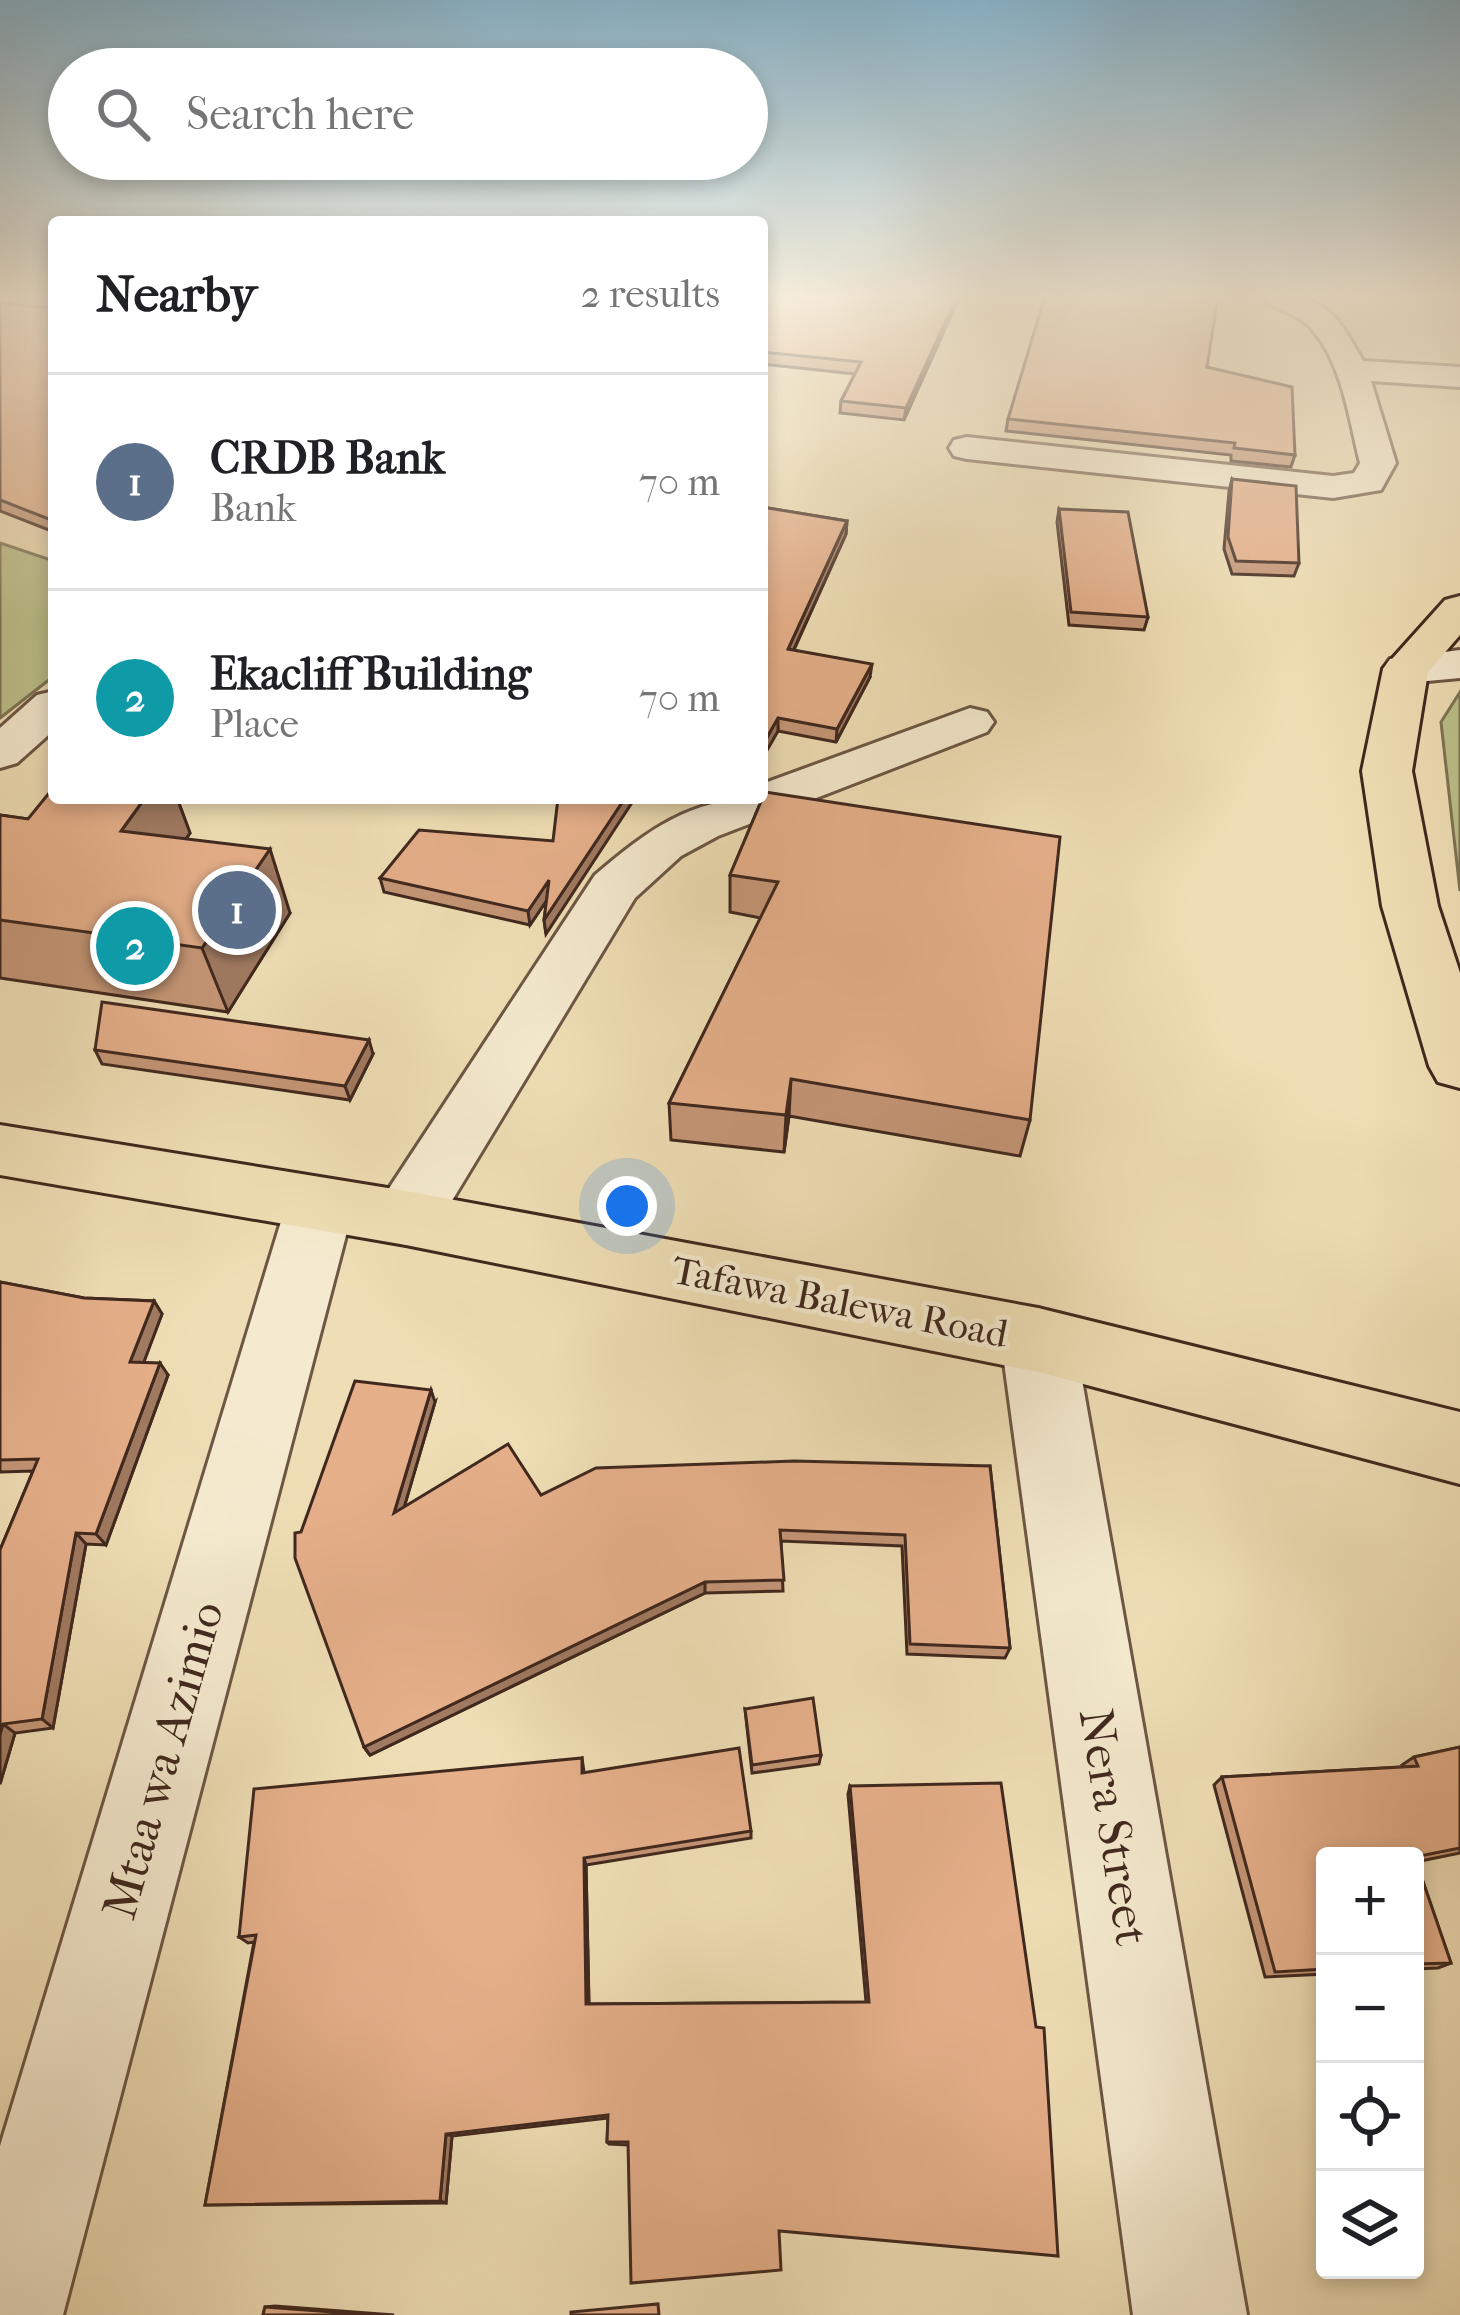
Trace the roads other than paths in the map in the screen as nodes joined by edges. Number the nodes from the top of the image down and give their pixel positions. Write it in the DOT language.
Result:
graph roads {
  1 [pos="1361,404"];
  2 [pos="967,448"];
  3 [pos="1460,609"];
  4 [pos="1460,664"];
  5 [pos="1406,669"];
  6 [pos="48,710"];
  7 [pos="970,722"];
  8 [pos="0,753"];
  9 [pos="768,799"];
  10 [pos="755,804"];
  11 [pos="1460,1066"];
  12 [pos="0,1150"];
  13 [pos="320,1205"];
  14 [pos="406,1218"];
  15 [pos="1037,1340"];
  16 [pos="1460,1448"];
  17 [pos="6,2315"];
  18 [pos="1190,2315"];
  1 -- 2 [label="street"];
  3 -- 5 [label="main road"];
  4 -- 5 [label="street"];
  5 -- 11 [label="main road"];
  6 -- 8 [label="street"];
  7 -- 9 [label="street"];
  10 -- 14 [label="street"];
  12 -- 13 [label="main road, Tafawa Balewa Road"];
  13 -- 14 [label="main road, Tafawa Balewa Road"];
  13 -- 17 [label="street, Mtaa wa Azimio"];
  14 -- 15 [label="main road, Tafawa Balewa Road"];
  15 -- 16 [label="main road, Tafawa Balewa Road"];
  15 -- 18 [label="street, Nera Street"];
}
